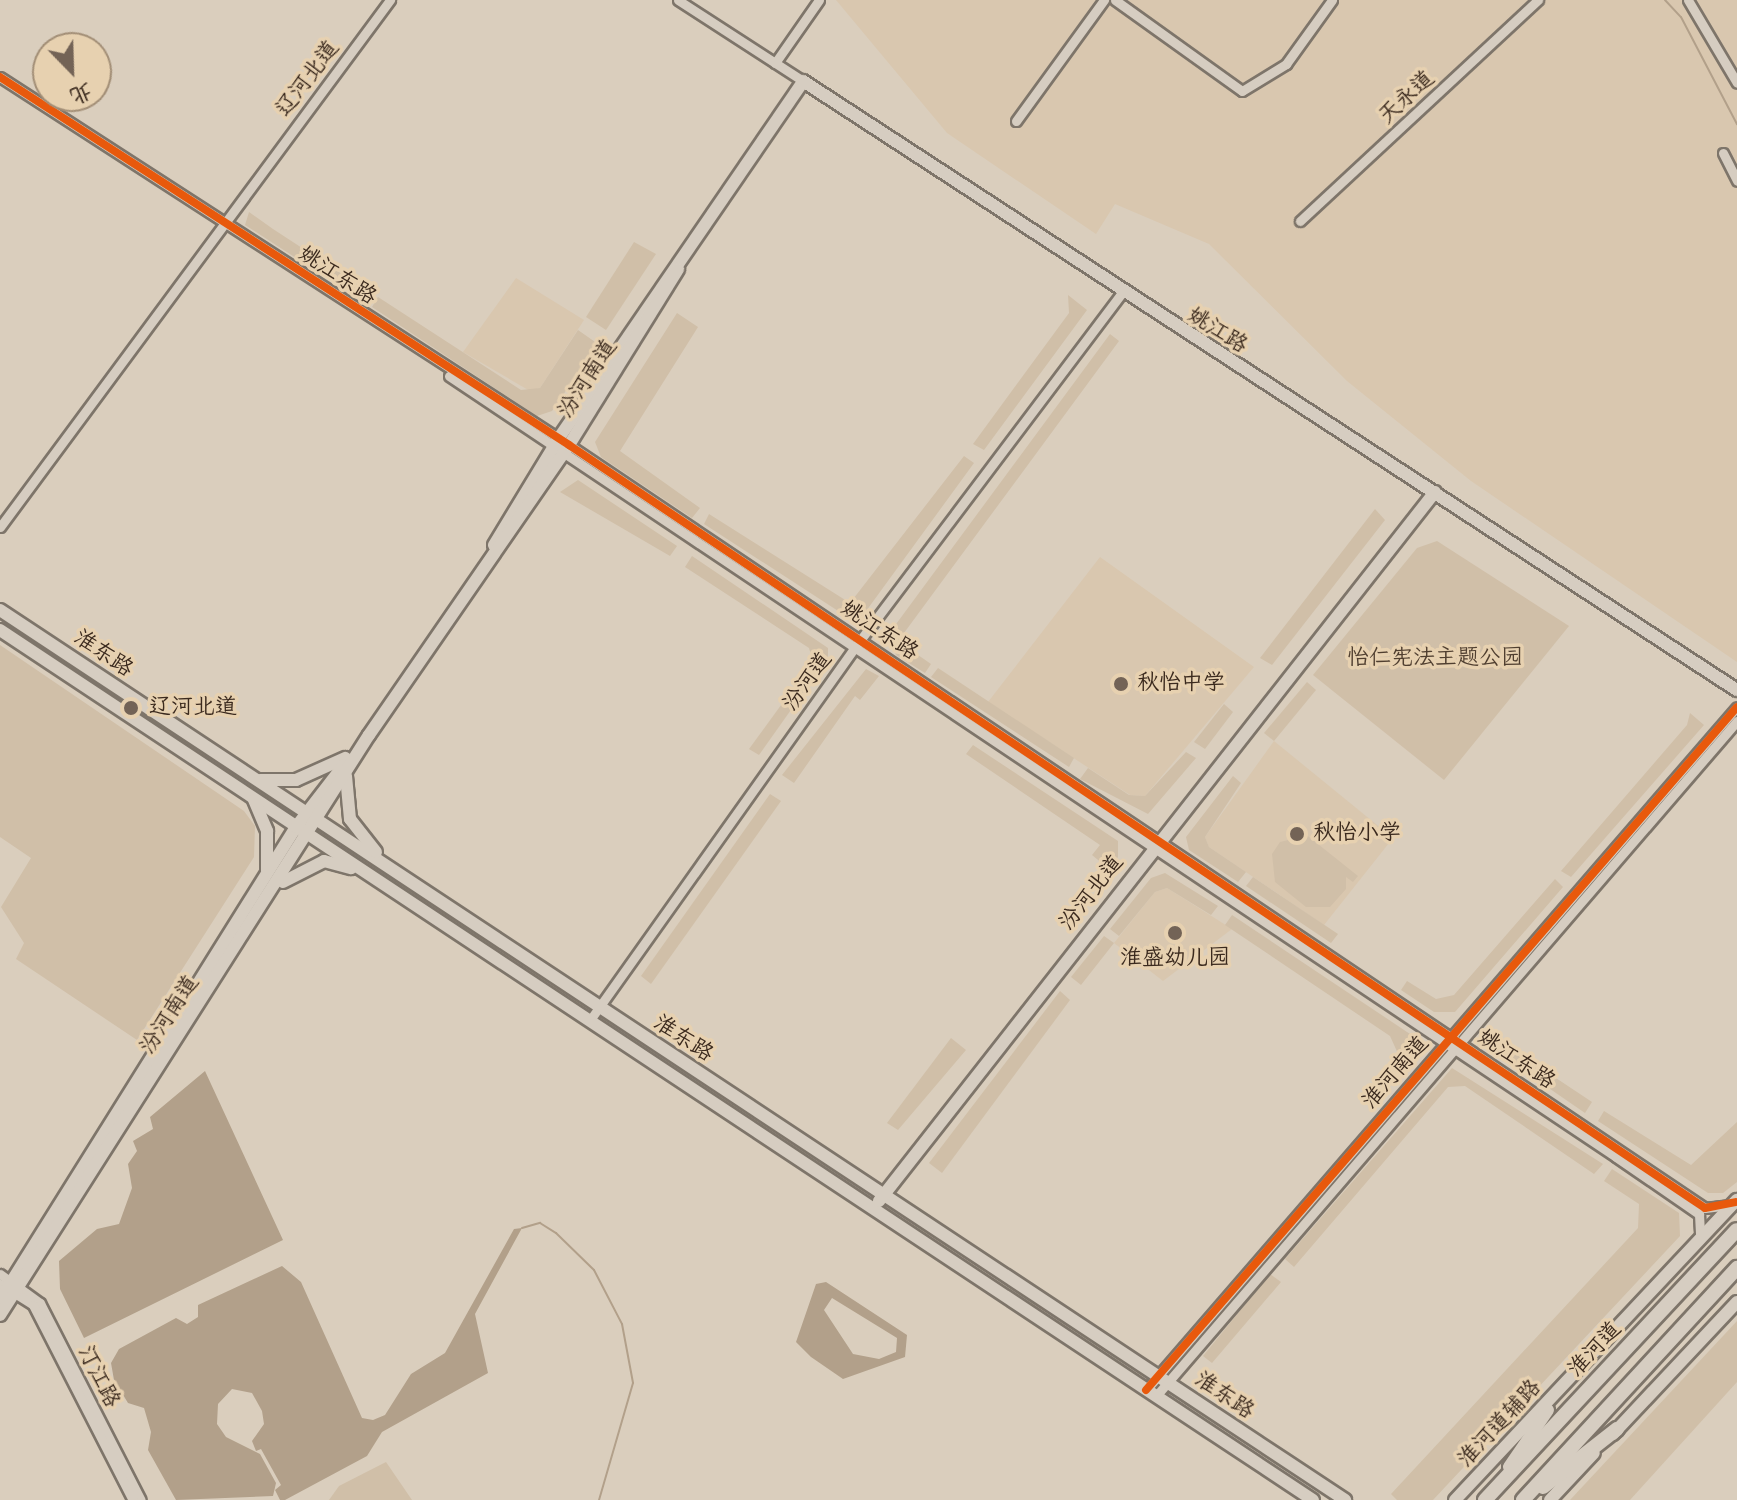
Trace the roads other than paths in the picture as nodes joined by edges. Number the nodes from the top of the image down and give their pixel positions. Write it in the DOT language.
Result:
graph roads {
  1 [pos="390,0"];
  2 [pos="678,0"];
  3 [pos="819,0"];
  4 [pos="1104,0"];
  5 [pos="1115,0"];
  6 [pos="1332,0"];
  7 [pos="1538,0"];
  8 [pos="1688,0"];
  9 [pos="775,63"];
  10 [pos="0,77"];
  11 [pos="803,81"];
  12 [pos="1737,83"];
  13 [pos="0,84"];
  14 [pos="1016,121"];
  15 [pos="1723,153"];
  16 [pos="1737,181"];
  17 [pos="1300,221"];
  18 [pos="222,224"];
  19 [pos="1121,294"];
  20 [pos="561,445"];
  21 [pos="1435,492"];
  22 [pos="0,527"];
  23 [pos="0,610"];
  24 [pos="0,630"];
  25 [pos="858,644"];
  26 [pos="1737,690"];
  27 [pos="1737,707"];
  28 [pos="1737,721"];
  29 [pos="369,735"];
  30 [pos="354,752"];
  31 [pos="348,770"];
  32 [pos="258,780"];
  33 [pos="252,798"];
  34 [pos="306,813"];
  35 [pos="319,821"];
  36 [pos="296,827"];
  37 [pos="309,836"];
  38 [pos="1156,843"];
  39 [pos="386,863"];
  40 [pos="366,874"];
  41 [pos="265,879"];
  42 [pos="277,886"];
  43 [pos="599,1007"];
  44 [pos="590,1020"];
  45 [pos="1451,1044"];
  46 [pos="884,1194"];
  47 [pos="1736,1201"];
  48 [pos="873,1208"];
  49 [pos="1737,1230"];
  50 [pos="1698,1240"];
  51 [pos="1737,1268"];
  52 [pos="0,1274"];
  53 [pos="11,1286"];
  54 [pos="0,1300"];
  55 [pos="1737,1302"];
  56 [pos="0,1315"];
  57 [pos="1162,1378"];
  58 [pos="1570,1378"];
  59 [pos="1151,1393"];
  60 [pos="1617,1429"];
  61 [pos="1487,1498"];
  62 [pos="133,1500"];
  63 [pos="141,1500"];
  64 [pos="1313,1500"];
  65 [pos="1345,1500"];
  66 [pos="1455,1500"];
  67 [pos="1525,1500"];
  68 [pos="1550,1500"];
  1 -- 18 [label="street, 辽河北道"];
  2 -- 9 [label="street, 姚江路"];
  3 -- 9 [label="street"];
  4 -- 14 [label="street"];
  5 -- 6 [label="street"];
  7 -- 17 [label="street, 天永道"];
  8 -- 12 [label="street"];
  9 -- 11 [label="street, 姚江路"];
  10 -- 18 [label="street, 姚江东路"];
  11 -- 19 [label="main road, 姚江路"];
  11 -- 20 [label="main road, 汾河南道"];
  13 -- 18 [label="street, 姚江东路"];
  15 -- 16 [label="street"];
  18 -- 20 [label="street, 姚江东路"];
  18 -- 22 [label="street, 辽河北道"];
  19 -- 21 [label="main road, 姚江路"];
  19 -- 25 [label="street, 汾河道"];
  20 -- 25 [label="street, 姚江东路"];
  20 -- 29 [label="main road, 汾河南道"];
  21 -- 26 [label="main road, 姚江路"];
  21 -- 38 [label="main road, 汾河北道"];
  23 -- 32 [label="main road, 淮东路"];
  24 -- 33 [label="main road, 淮东路"];
  25 -- 38 [label="street, 姚江东路"];
  25 -- 43 [label="street, 汾河道"];
  27 -- 45 [label="street, 淮河南道"];
  28 -- 45 [label="street, 淮河南道"];
  29 -- 30 [label="main road, 汾河南道"];
  29 -- 31 [label="main road, 汾河南道"];
  30 -- 32 [label="main road"];
  30 -- 34 [label="main road, 汾河南道"];
  31 -- 35 [label="main road, 汾河南道"];
  31 -- 39 [label="main road"];
  32 -- 34 [label="main road, 淮东路"];
  33 -- 36 [label="main road, 淮东路"];
  33 -- 41 [label="main road"];
  34 -- 35 [label="main road, 淮东路"];
  34 -- 36 [label="main road, 汾河南道"];
  35 -- 37 [label="main road, 汾河南道"];
  35 -- 39 [label="main road, 淮东路"];
  36 -- 37 [label="main road, 淮东路"];
  36 -- 41 [label="main road, 汾河南道"];
  37 -- 40 [label="main road, 淮东路"];
  37 -- 42 [label="main road, 汾河南道"];
  38 -- 45 [label="street, 姚江东路"];
  38 -- 46 [label="main road, 汾河北道"];
  39 -- 43 [label="main road, 淮东路"];
  40 -- 42 [label="main road"];
  40 -- 44 [label="main road, 淮东路"];
  41 -- 53 [label="main road, 汾河南道"];
  42 -- 53 [label="main road, 汾河南道"];
  43 -- 44 [label="street, 汾河道"];
  43 -- 46 [label="main road, 淮东路"];
  44 -- 48 [label="main road, 淮东路"];
  45 -- 47 [label="street, 姚江东路"];
  45 -- 50 [label="street, 姚江东路"];
  45 -- 57 [label="street, 淮河南道"];
  46 -- 48 [label="main road, 汾河北道"];
  46 -- 57 [label="main road, 淮东路"];
  47 -- 50 [label="main road, 淮河道辅路"];
  48 -- 59 [label="main road, 淮东路"];
  49 -- 61 [label="highway, 淮河道"];
  50 -- 58 [label="main road, 淮河道辅路"];
  51 -- 67 [label="highway"];
  52 -- 53 [label="street"];
  53 -- 54 [label="main road, 汾河南道"];
  53 -- 56 [label="main road, 汾河南道"];
  53 -- 62 [label="street, 汀江路"];
  53 -- 63 [label="street, 汀江路"];
  55 -- 60 [label="main road"];
  57 -- 59 [label="street, 淮河南道"];
  57 -- 65 [label="main road, 淮东路"];
  58 -- 61 [label="main road"];
  58 -- 66 [label="main road, 淮河道辅路"];
  59 -- 64 [label="main road, 淮东路"];
  60 -- 67 [label="highway"];
  60 -- 68 [label="main road"];
}
